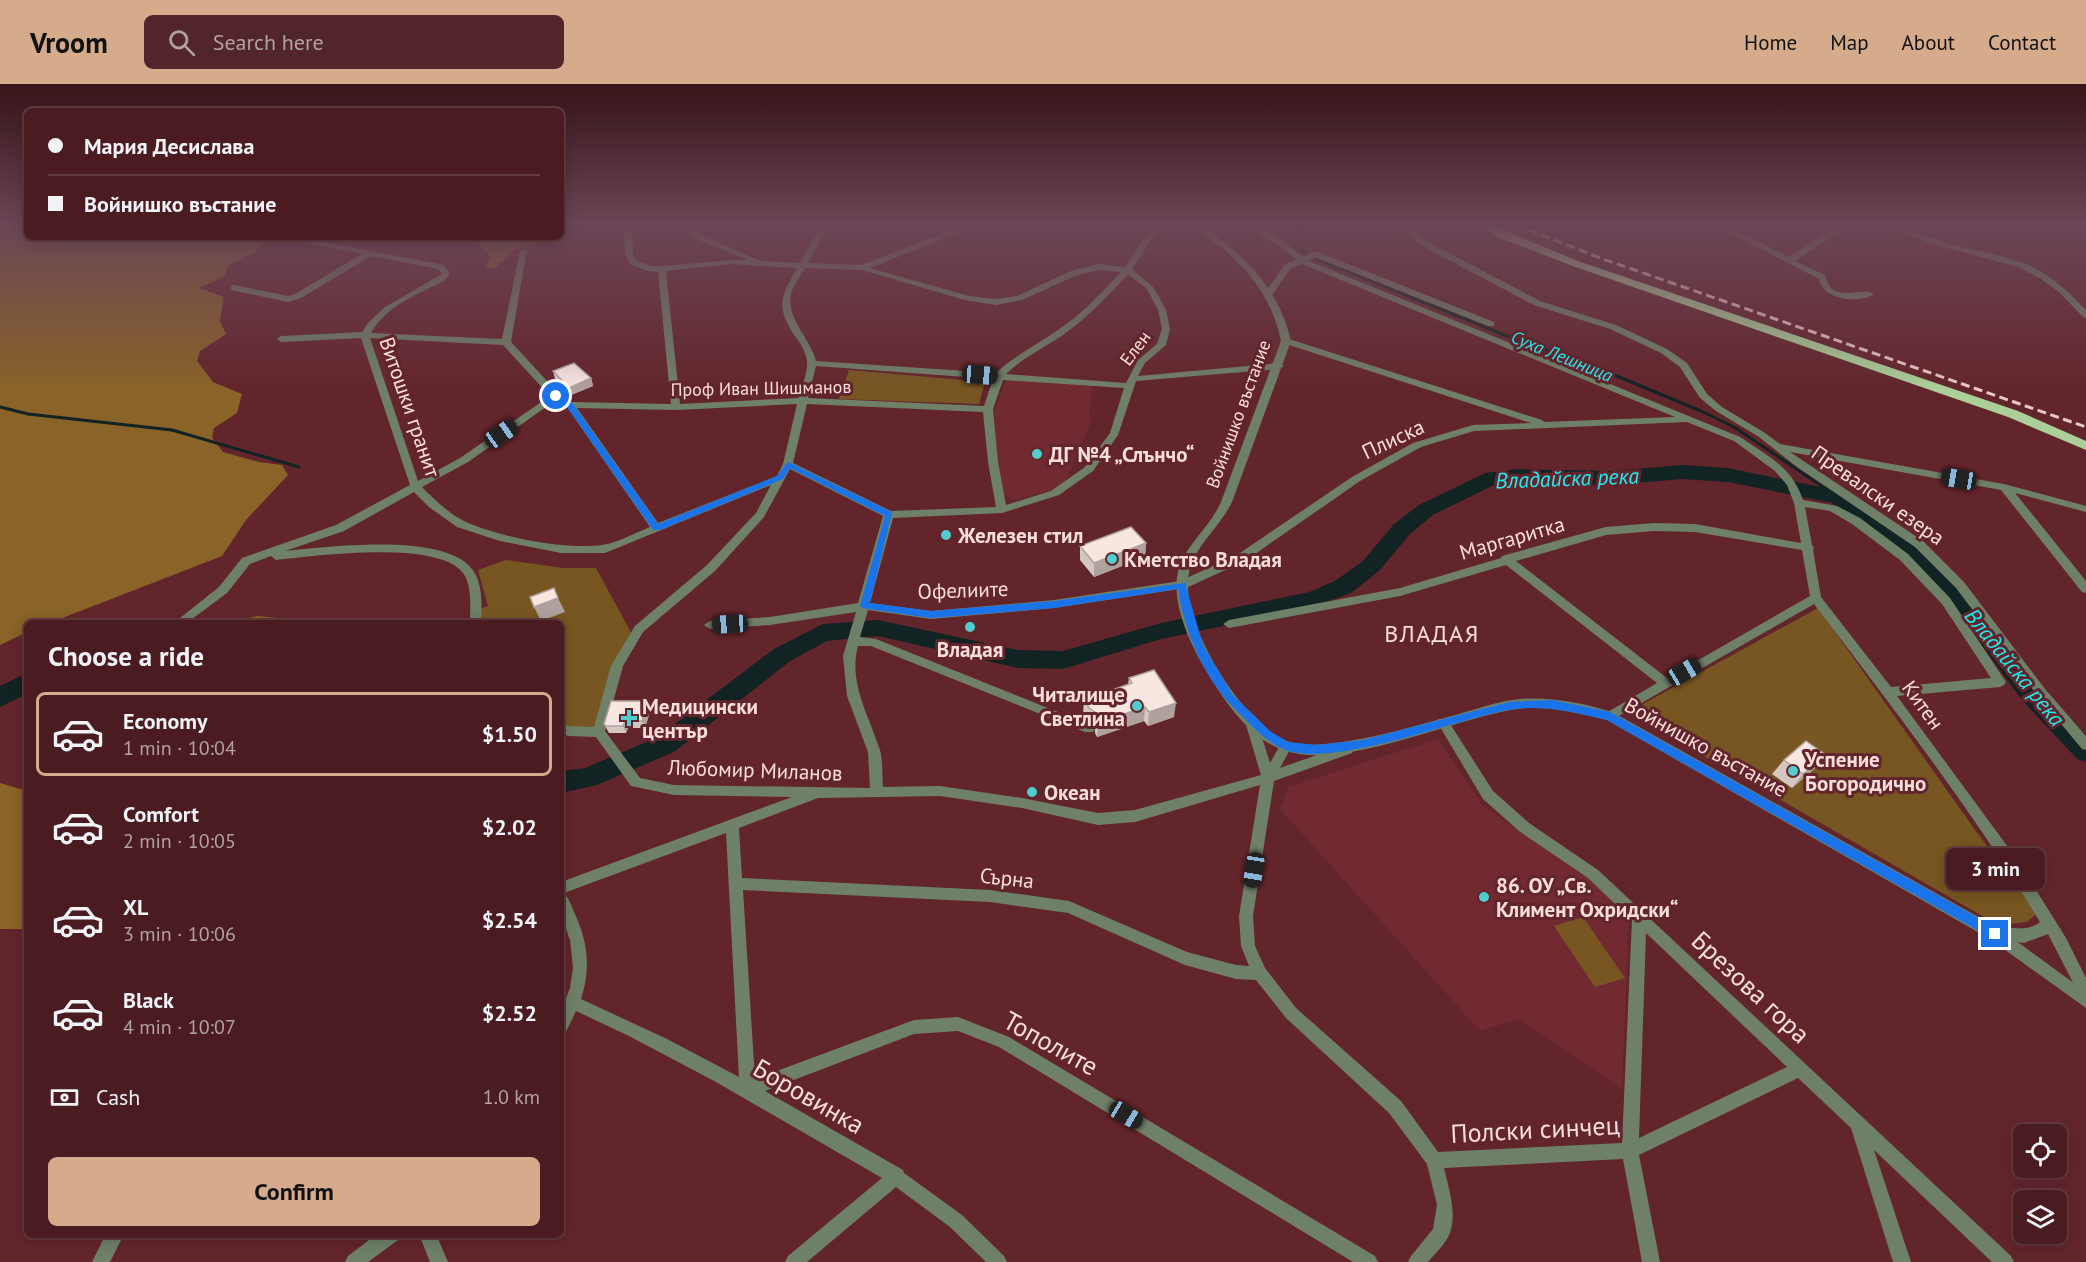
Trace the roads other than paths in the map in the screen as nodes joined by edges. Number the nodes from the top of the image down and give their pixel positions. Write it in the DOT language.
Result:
graph roads {
  1 [pos="325,280"];
  2 [pos="439,280"];
  3 [pos="518,280"];
  4 [pos="663,280"];
  5 [pos="795,280"];
  6 [pos="904,280"];
  7 [pos="1059,280"];
  8 [pos="1117,280"];
  9 [pos="1140,280"];
  10 [pos="1259,280"];
  11 [pos="1278,280"];
  12 [pos="1348,280"];
  13 [pos="1380,280"];
  14 [pos="1493,280"];
  15 [pos="1623,280"];
  16 [pos="1823,280"];
  17 [pos="2048,280"];
  18 [pos="234,288"];
  19 [pos="1269,293"];
  20 [pos="1870,294"];
  21 [pos="2086,315"];
  22 [pos="1491,324"];
  23 [pos="365,335"];
  24 [pos="281,339"];
  25 [pos="1286,341"];
  26 [pos="506,342"];
  27 [pos="812,363"];
  28 [pos="1279,366"];
  29 [pos="999,376"];
  30 [pos="1131,382"];
  31 [pos="556,396"];
  32 [pos="803,400"];
  33 [pos="570,405"];
  34 [pos="676,406"];
  35 [pos="988,409"];
  36 [pos="1687,420"];
  37 [pos="1549,426"];
  38 [pos="1758,435"];
  39 [pos="1739,438"];
  40 [pos="2086,446"];
  41 [pos="1780,447"];
  42 [pos="788,464"];
  43 [pos="780,478"];
  44 [pos="416,486"];
  45 [pos="2004,487"];
  46 [pos="1799,500"];
  47 [pos="2086,509"];
  48 [pos="1002,510"];
  49 [pos="889,514"];
  50 [pos="657,528"];
  51 [pos="1809,548"];
  52 [pos="1506,559"];
  53 [pos="246,561"];
  54 [pos="1182,585"];
  55 [pos="2086,589"];
  56 [pos="1816,598"];
  57 [pos="863,611"];
  58 [pos="183,620"];
  59 [pos="476,620"];
  60 [pos="1229,624"];
  61 [pos="710,625"];
  62 [pos="853,641"];
  63 [pos="1665,683"];
  64 [pos="1888,692"];
  65 [pos="1610,716"];
  66 [pos="1250,718"];
  67 [pos="1443,722"];
  68 [pos="564,729"];
  69 [pos="1089,729"];
  70 [pos="599,732"];
  71 [pos="1363,744"];
  72 [pos="2086,745"];
  73 [pos="1286,746"];
  74 [pos="1268,778"];
  75 [pos="820,792"];
  76 [pos="877,793"];
  77 [pos="732,825"];
  78 [pos="736,884"];
  79 [pos="564,887"];
  80 [pos="564,906"];
  81 [pos="1638,916"];
  82 [pos="2049,924"];
  83 [pos="1995,934"];
  84 [pos="1260,973"];
  85 [pos="2086,993"];
  86 [pos="2086,1001"];
  87 [pos="574,1003"];
  88 [pos="564,1021"];
  89 [pos="1800,1069"];
  90 [pos="748,1090"];
  91 [pos="1857,1124"];
  92 [pos="1630,1151"];
  93 [pos="1434,1160"];
  94 [pos="897,1176"];
  95 [pos="114,1238"];
  96 [pos="387,1238"];
  97 [pos="429,1238"];
  98 [pos="101,1262"];
  99 [pos="354,1262"];
  100 [pos="439,1262"];
  101 [pos="794,1262"];
  102 [pos="998,1262"];
  103 [pos="1369,1262"];
  104 [pos="1417,1262"];
  105 [pos="1651,1262"];
  106 [pos="1902,1262"];
  107 [pos="2005,1262"];
  1 -- 18 [label="street"];
  2 -- 23 [label="street, Витошки гранит"];
  3 -- 26 [label="street"];
  4 -- 34 [label="street"];
  5 -- 27 [label="street"];
  6 -- 7 [label="street"];
  8 -- 29 [label="street"];
  9 -- 30 [label="street, Елен"];
  10 -- 19 [label="street, Войнишко въстание"];
  11 -- 19 [label="street"];
  12 -- 36 [label="street"];
  13 -- 22 [label="street"];
  14 -- 38 [label="street, Превалски езера"];
  15 -- 40 [label="highway"];
  16 -- 20 [label="street"];
  17 -- 21 [label="street"];
  19 -- 25 [label="street, Войнишко въстание"];
  23 -- 24 [label="street"];
  23 -- 26 [label="street"];
  23 -- 44 [label="street, Витошки гранит"];
  25 -- 28 [label="street, Войнишко въстание"];
  25 -- 37 [label="street"];
  26 -- 31 [label="street"];
  27 -- 29 [label="street"];
  27 -- 32 [label="street"];
  28 -- 30 [label="street"];
  28 -- 54 [label="street, Войнишко въстание"];
  29 -- 30 [label="street"];
  29 -- 35 [label="street"];
  30 -- 48 [label="street, Елен"];
  31 -- 33 [label="street"];
  31 -- 44 [label="street"];
  32 -- 34 [label="street, Проф Иван Шишманов"];
  32 -- 35 [label="street, Проф Иван Шишманов"];
  32 -- 42 [label="street"];
  33 -- 34 [label="street, Проф Иван Шишманов"];
  33 -- 50 [label="street"];
  35 -- 48 [label="street"];
  36 -- 37 [label="street, Плиска"];
  36 -- 39 [label="street"];
  37 -- 54 [label="street, Плиска"];
  38 -- 39 [label="street"];
  38 -- 41 [label="street, Превалски езера"];
  39 -- 46 [label="street, Китен"];
  41 -- 45 [label="street"];
  41 -- 72 [label="street, Превалски езера"];
  42 -- 43 [label="street"];
  42 -- 49 [label="street"];
  43 -- 50 [label="street, Витошки гранит"];
  43 -- 70 [label="street"];
  44 -- 50 [label="street, Витошки гранит"];
  44 -- 53 [label="street"];
  45 -- 47 [label="street"];
  45 -- 55 [label="street"];
  46 -- 51 [label="street, Китен"];
  46 -- 64 [label="street"];
  48 -- 49 [label="street, Елен"];
  49 -- 57 [label="street"];
  51 -- 52 [label="street, Маргаритка"];
  51 -- 56 [label="street, Китен"];
  52 -- 60 [label="street, Маргаритка"];
  52 -- 63 [label="street"];
  53 -- 58 [label="street"];
  53 -- 59 [label="street"];
  54 -- 57 [label="street, Офелиите"];
  54 -- 66 [label="street, Войнишко въстание"];
  56 -- 63 [label="street"];
  56 -- 64 [label="street, Китен"];
  57 -- 61 [label="street, Офелиите"];
  57 -- 62 [label="street"];
  62 -- 69 [label="street"];
  62 -- 76 [label="street"];
  63 -- 65 [label="street"];
  64 -- 82 [label="street, Китен"];
  65 -- 67 [label="street, Войнишко въстание"];
  65 -- 83 [label="street, Войнишко въстание"];
  66 -- 73 [label="street, Войнишко въстание"];
  66 -- 74 [label="street"];
  67 -- 71 [label="street, Войнишко въстание"];
  67 -- 81 [label="street, Брезова гора"];
  68 -- 70 [label="street"];
  70 -- 75 [label="street, Любомир Миланов"];
  71 -- 73 [label="street, Войнишко въстание"];
  71 -- 74 [label="street, Любомир Миланов"];
  73 -- 74 [label="street"];
  74 -- 76 [label="street, Любомир Миланов"];
  74 -- 84 [label="street"];
  75 -- 76 [label="street, Любомир Миланов"];
  75 -- 77 [label="street"];
  77 -- 78 [label="street"];
  77 -- 79 [label="street"];
  78 -- 84 [label="street, Сърна"];
  78 -- 90 [label="street"];
  80 -- 87 [label="street"];
  81 -- 89 [label="street, Брезова гора"];
  81 -- 92 [label="street"];
  82 -- 83 [label="street"];
  82 -- 85 [label="street, Китен"];
  83 -- 86 [label="street, Войнишко въстание"];
  84 -- 93 [label="street"];
  87 -- 88 [label="street"];
  87 -- 90 [label="street, Боровинка"];
  89 -- 91 [label="street, Брезова гора"];
  89 -- 92 [label="street, Полски синчец"];
  90 -- 94 [label="street, Боровинка"];
  90 -- 103 [label="street, Тополите"];
  91 -- 106 [label="street"];
  91 -- 107 [label="street, Брезова гора"];
  92 -- 93 [label="street, Полски синчец"];
  92 -- 105 [label="street"];
  93 -- 104 [label="street"];
  94 -- 101 [label="street"];
  94 -- 102 [label="street, Боровинка"];
  95 -- 98 [label="street"];
  96 -- 99 [label="street"];
  97 -- 100 [label="street"];
}
